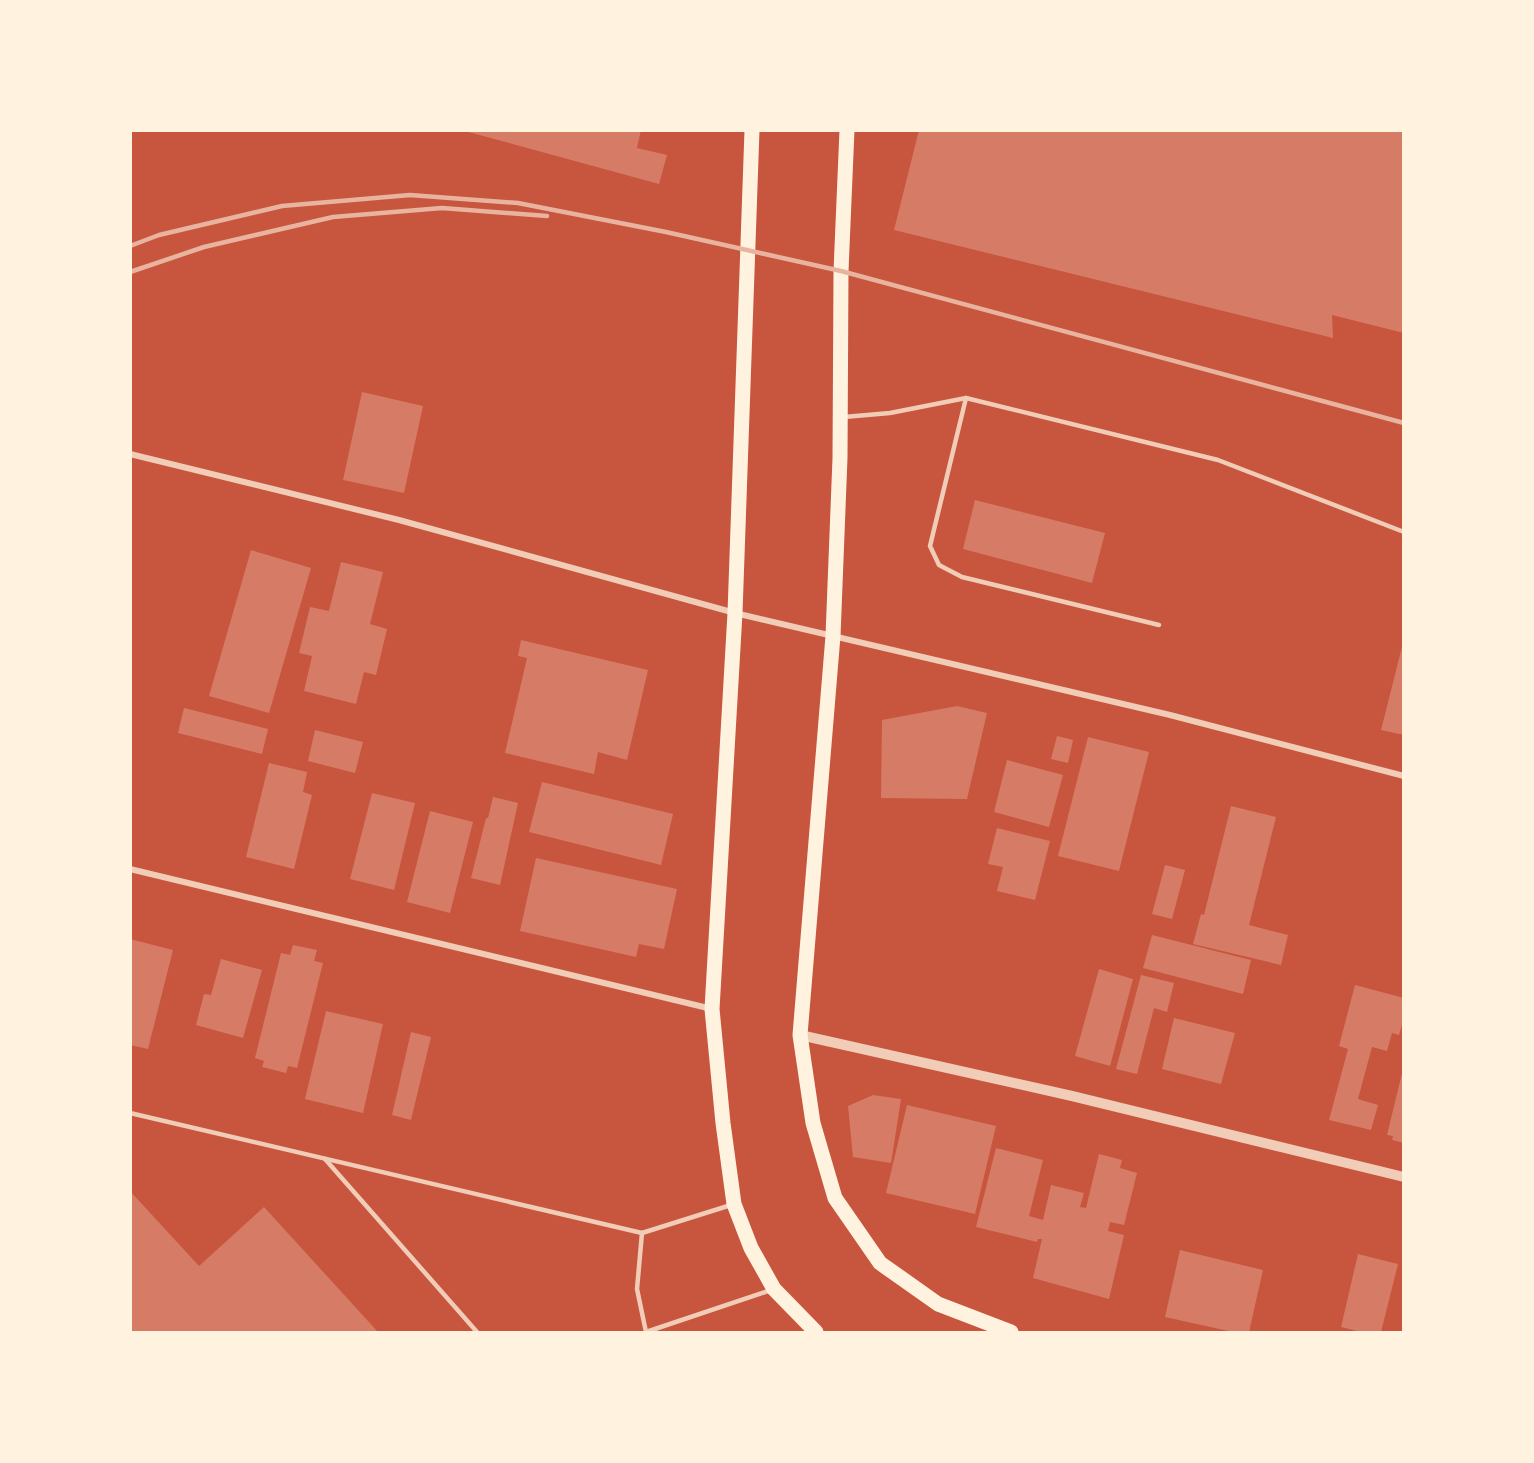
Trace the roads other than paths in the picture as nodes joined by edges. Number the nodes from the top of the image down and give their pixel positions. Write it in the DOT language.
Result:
graph roads {
  1 [pos="752,130"];
  2 [pos="847,130"];
  3 [pos="966,398"];
  4 [pos="841,418"];
  5 [pos="130,454"];
  6 [pos="1404,532"];
  7 [pos="735,614"];
  8 [pos="1159,625"];
  9 [pos="833,636"];
  10 [pos="1404,776"];
  11 [pos="130,868"];
  12 [pos="712,1009"];
  13 [pos="800,1035"];
  14 [pos="130,1113"];
  15 [pos="325,1159"];
  16 [pos="1404,1177"];
  17 [pos="734,1204"];
  18 [pos="642,1233"];
  19 [pos="774,1289"];
  20 [pos="477,1332"];
  21 [pos="646,1332"];
  22 [pos="816,1332"];
  23 [pos="1011,1332"];
  1 -- 7 [label="main road"];
  2 -- 4 [label="main road"];
  3 -- 4 [label="lane"];
  3 -- 6 [label="lane"];
  3 -- 8 [label="lane"];
  4 -- 9 [label="main road"];
  5 -- 7 [label="street"];
  7 -- 9 [label="street"];
  7 -- 12 [label="main road"];
  9 -- 10 [label="street"];
  9 -- 13 [label="main road"];
  11 -- 12 [label="street"];
  12 -- 17 [label="main road"];
  13 -- 16 [label="street"];
  13 -- 23 [label="main road"];
  14 -- 15 [label="lane"];
  15 -- 18 [label="lane"];
  15 -- 20 [label="lane"];
  17 -- 18 [label="lane"];
  17 -- 19 [label="main road"];
  18 -- 21 [label="lane"];
  19 -- 21 [label="lane"];
  19 -- 22 [label="main road"];
}
